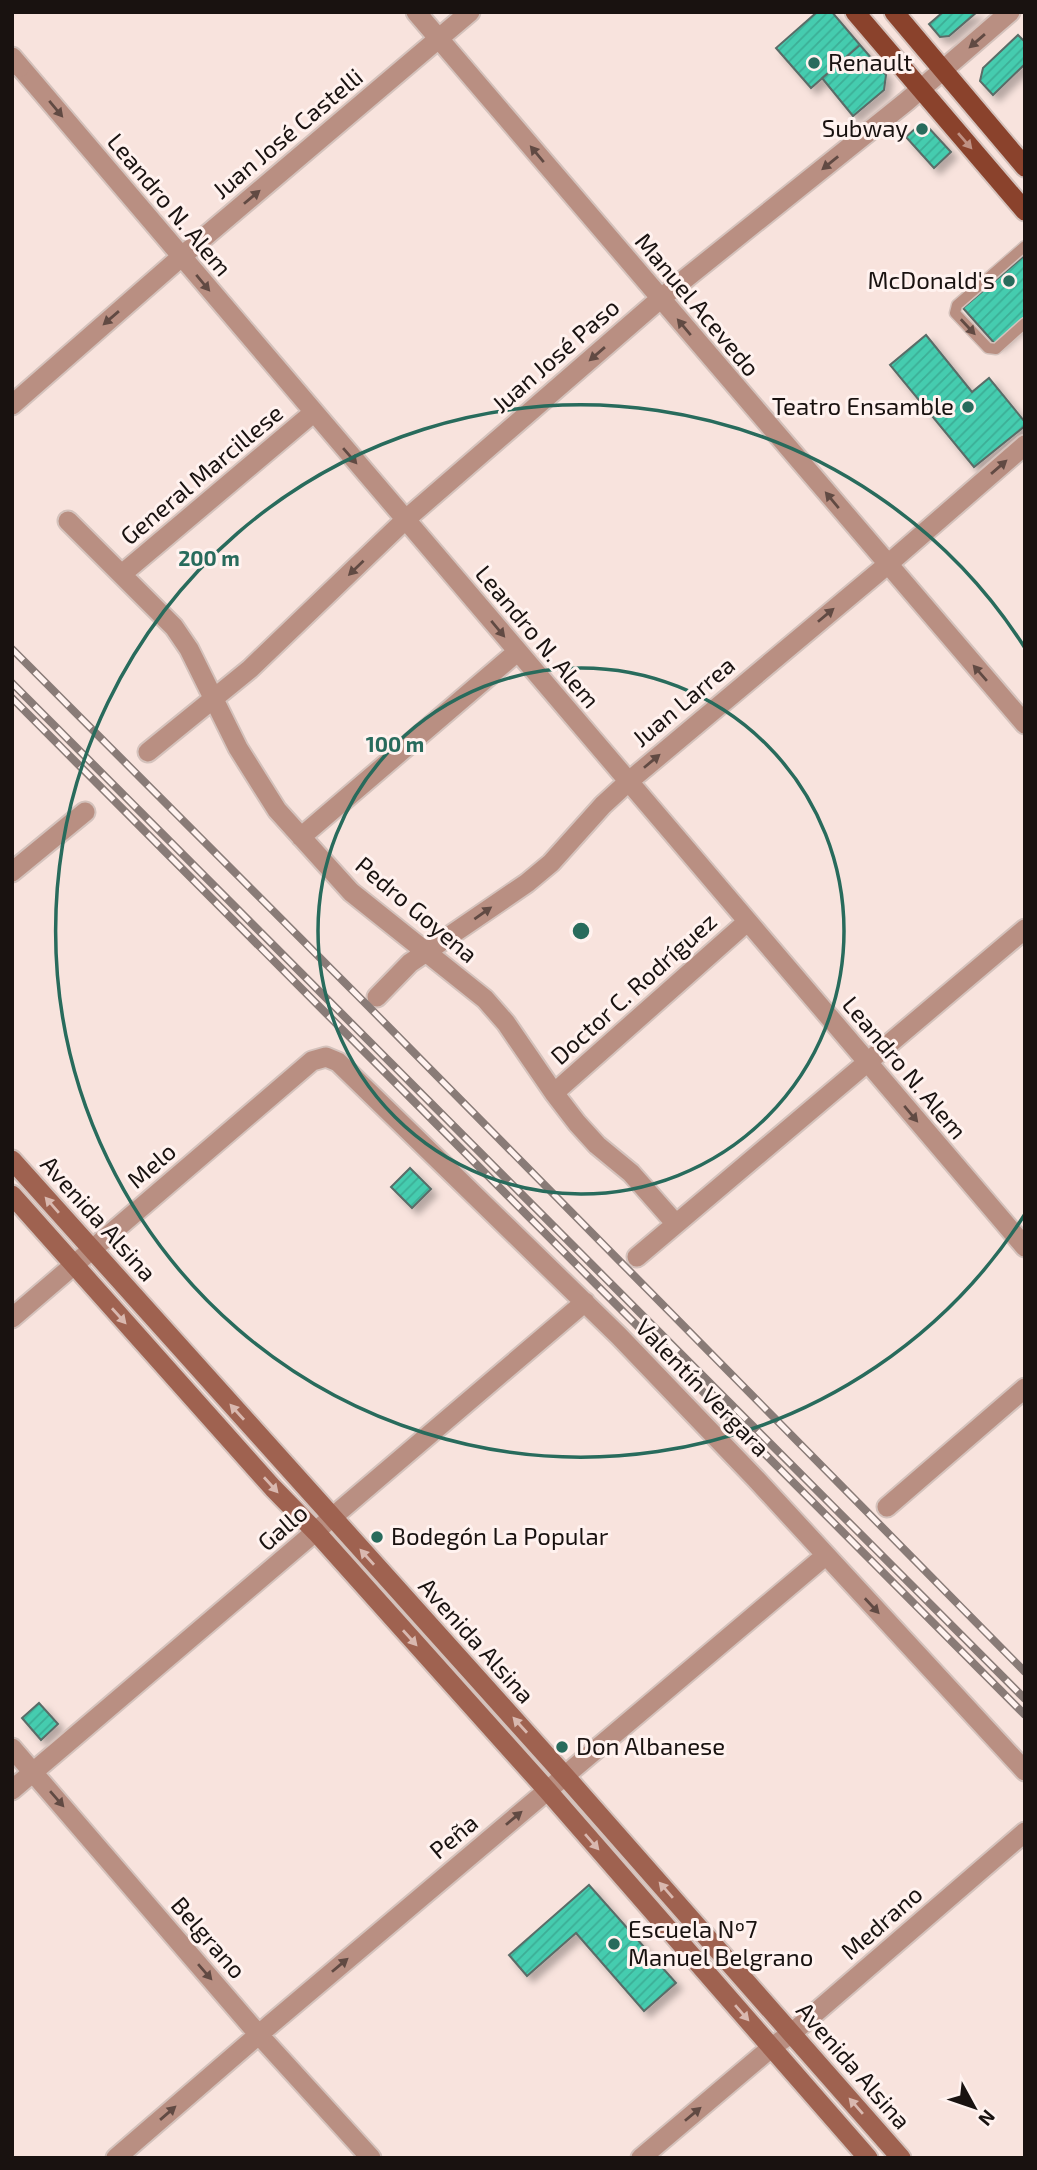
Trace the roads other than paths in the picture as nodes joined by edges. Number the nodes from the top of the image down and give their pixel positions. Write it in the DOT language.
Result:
graph roads {
  1 [pos="416,12"];
  2 [pos="470,12"];
  3 [pos="855,12"];
  4 [pos="894,12"];
  5 [pos="1010,12"];
  6 [pos="438,39"];
  7 [pos="15,62"];
  8 [pos="943,70"];
  9 [pos="921,89"];
  10 [pos="1025,167"];
  11 [pos="1025,211"];
  12 [pos="1025,246"];
  13 [pos="181,257"];
  14 [pos="660,299"];
  15 [pos="1025,323"];
  16 [pos="12,405"];
  17 [pos="313,413"];
  18 [pos="1025,445"];
  19 [pos="405,520"];
  20 [pos="68,521"];
  21 [pos="887,565"];
  22 [pos="122,574"];
  23 [pos="517,652"];
  24 [pos="214,700"];
  25 [pos="1025,724"];
  26 [pos="148,752"];
  27 [pos="628,782"];
  28 [pos="85,812"];
  29 [pos="301,837"];
  30 [pos="12,872"];
  31 [pos="747,922"];
  32 [pos="1025,929"];
  33 [pos="427,951"];
  34 [pos="377,997"];
  35 [pos="326,1057"];
  36 [pos="867,1062"];
  37 [pos="554,1093"];
  38 [pos="12,1160"];
  39 [pos="12,1195"];
  40 [pos="676,1224"];
  41 [pos="1025,1247"];
  42 [pos="92,1251"];
  43 [pos="637,1257"];
  44 [pos="74,1265"];
  45 [pos="585,1302"];
  46 [pos="12,1318"];
  47 [pos="1025,1388"];
  48 [pos="887,1507"];
  49 [pos="332,1517"];
  50 [pos="316,1532"];
  51 [pos="825,1556"];
  52 [pos="12,1748"];
  53 [pos="1025,1771"];
  54 [pos="33,1772"];
  55 [pos="565,1776"];
  56 [pos="12,1790"];
  57 [pos="547,1790"];
  58 [pos="1025,1832"];
  59 [pos="792,2033"];
  60 [pos="259,2035"];
  61 [pos="772,2047"];
  62 [pos="116,2158"];
  63 [pos="371,2158"];
  64 [pos="641,2158"];
  65 [pos="868,2158"];
  66 [pos="901,2158"];
  1 -- 6 [label="street, Manuel Acevedo"];
  2 -- 6 [label="street, Juan José Castelli"];
  3 -- 9 [label="main road"];
  4 -- 8 [label="main road"];
  5 -- 8 [label="street, Juan José Paso, one-way"];
  13 -- 6 [label="street, Juan José Castelli, one-way"];
  14 -- 6 [label="street, Manuel Acevedo, one-way"];
  7 -- 13 [label="street, Leandro N. Alem, one-way"];
  8 -- 9 [label="street, Juan José Paso"];
  8 -- 10 [label="main road"];
  9 -- 11 [label="main road, one-way"];
  9 -- 14 [label="street, Juan José Paso, one-way"];
  12 -- 15 [label="lane, one-way"];
  13 -- 16 [label="street, Juan José Castelli, one-way"];
  13 -- 17 [label="street, Leandro N. Alem, one-way"];
  14 -- 19 [label="street, Juan José Paso, one-way"];
  21 -- 14 [label="street, Manuel Acevedo, one-way"];
  17 -- 19 [label="street, Leandro N. Alem, one-way"];
  17 -- 22 [label="street, General Marcillese"];
  21 -- 18 [label="street, Juan Larrea, one-way"];
  19 -- 23 [label="street, Leandro N. Alem, one-way"];
  19 -- 24 [label="street, Juan José Paso, one-way"];
  20 -- 22 [label="street, Pedro Goyena"];
  25 -- 21 [label="street, Manuel Acevedo, one-way"];
  27 -- 21 [label="street, Juan Larrea, one-way"];
  22 -- 24 [label="street, Pedro Goyena"];
  23 -- 27 [label="street, Leandro N. Alem"];
  23 -- 29 [label="street"];
  24 -- 26 [label="street, Juan José Paso"];
  24 -- 29 [label="street, Pedro Goyena"];
  27 -- 31 [label="street, Leandro N. Alem"];
  33 -- 27 [label="street, Juan Larrea, one-way"];
  28 -- 30 [label="street"];
  29 -- 33 [label="street, Pedro Goyena"];
  31 -- 36 [label="street, Leandro N. Alem"];
  31 -- 37 [label="street, Doctor C. Rodríguez"];
  32 -- 36 [label="street"];
  33 -- 34 [label="street, Juan Larrea"];
  33 -- 37 [label="street, Pedro Goyena"];
  35 -- 42 [label="street, Melo"];
  35 -- 45 [label="street, Valentín Vergara"];
  36 -- 40 [label="street"];
  36 -- 41 [label="street, Leandro N. Alem, one-way"];
  37 -- 40 [label="street, Pedro Goyena"];
  42 -- 38 [label="main road, Avenida Alsina, one-way"];
  39 -- 44 [label="main road, Avenida Alsina"];
  40 -- 43 [label="street"];
  42 -- 44 [label="street, Melo"];
  49 -- 42 [label="main road, Avenida Alsina, one-way"];
  44 -- 46 [label="street, Melo"];
  44 -- 50 [label="main road, Avenida Alsina, one-way"];
  45 -- 49 [label="street, Gallo"];
  45 -- 51 [label="street, Valentín Vergara"];
  47 -- 48 [label="street"];
  49 -- 50 [label="street, Gallo"];
  55 -- 49 [label="main road, Avenida Alsina, one-way"];
  50 -- 54 [label="street, Gallo"];
  50 -- 57 [label="main road, Avenida Alsina, one-way"];
  51 -- 53 [label="street, Valentín Vergara, one-way"];
  51 -- 55 [label="street, Peña"];
  52 -- 54 [label="street, Belgrano"];
  54 -- 56 [label="street, Gallo"];
  54 -- 60 [label="street, Belgrano, one-way"];
  55 -- 57 [label="street, Peña"];
  59 -- 55 [label="main road, Avenida Alsina, one-way"];
  60 -- 57 [label="street, Peña, one-way"];
  57 -- 61 [label="main road, Avenida Alsina, one-way"];
  58 -- 59 [label="street, Medrano"];
  59 -- 61 [label="street, Medrano"];
  66 -- 59 [label="main road, Avenida Alsina, one-way"];
  62 -- 60 [label="street, Peña, one-way"];
  60 -- 63 [label="street, Belgrano"];
  64 -- 61 [label="street, Medrano, one-way"];
  61 -- 65 [label="main road, Avenida Alsina"];
}
